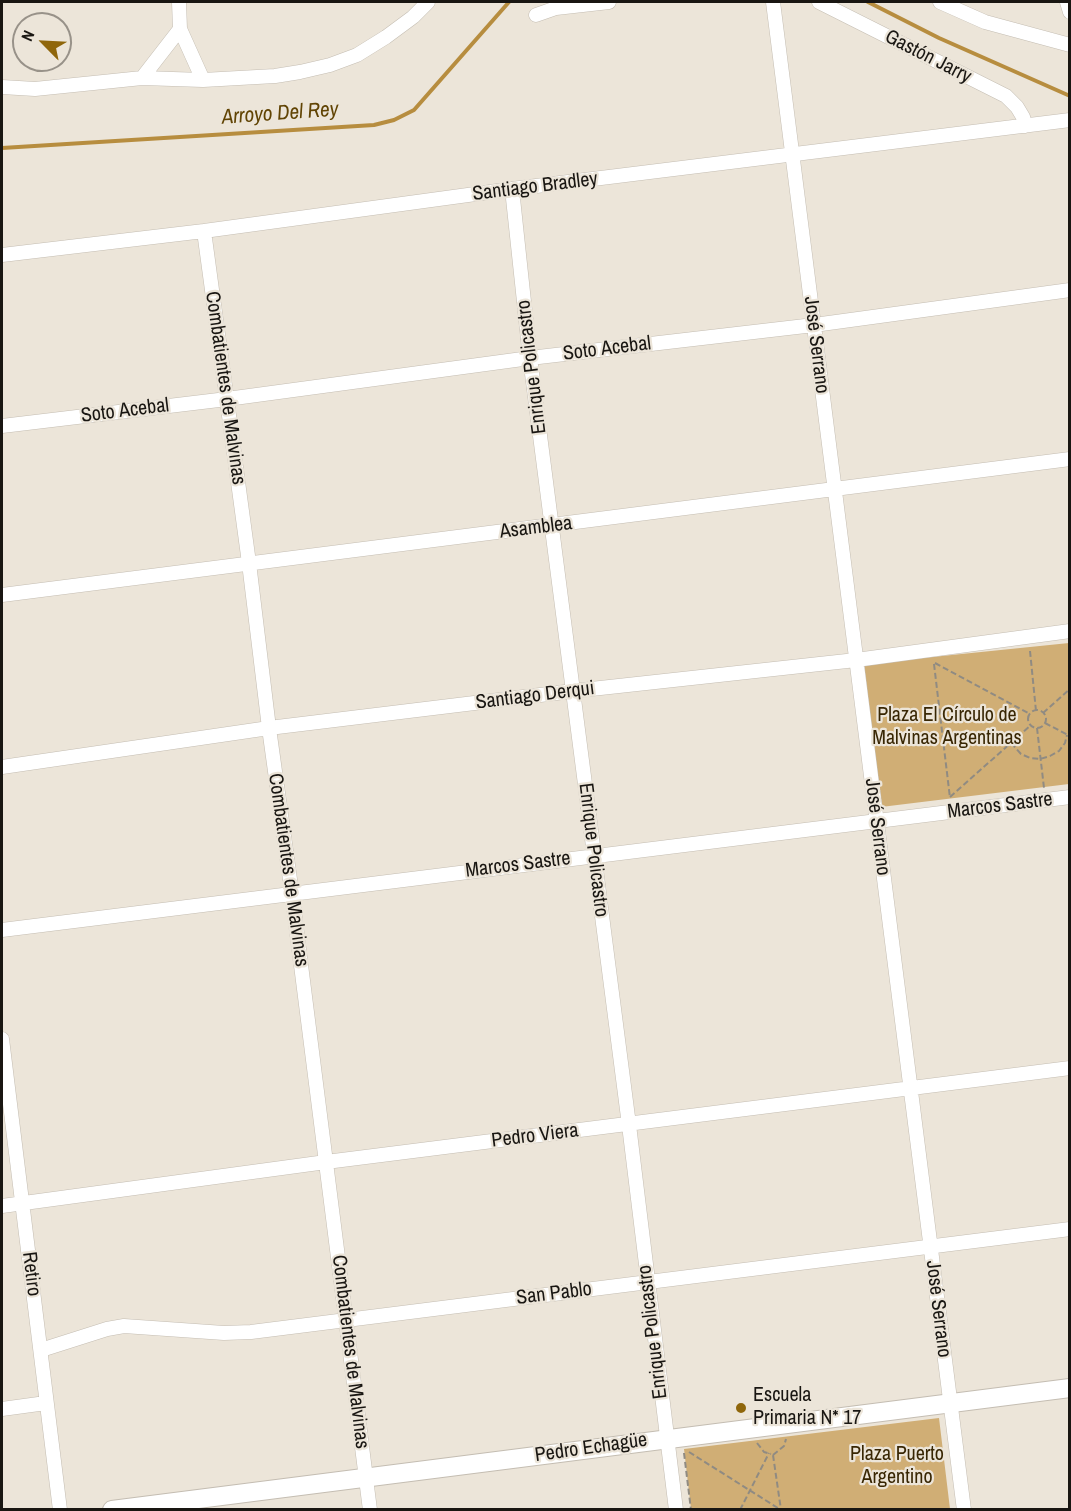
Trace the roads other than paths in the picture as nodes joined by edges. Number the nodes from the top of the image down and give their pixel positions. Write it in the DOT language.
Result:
graph roads {
  1 [pos="180,2"];
  2 [pos="428,2"];
  3 [pos="609,2"];
  4 [pos="773,2"];
  5 [pos="819,2"];
  6 [pos="940,2"];
  7 [pos="1067,2"];
  8 [pos="1070,12"];
  9 [pos="536,15"];
  10 [pos="180,29"];
  11 [pos="1070,45"];
  12 [pos="142,78"];
  13 [pos="203,80"];
  14 [pos="2,87"];
  15 [pos="1070,120"];
  16 [pos="1025,126"];
  17 [pos="792,154"];
  18 [pos="512,189"];
  19 [pos="204,231"];
  20 [pos="2,255"];
  21 [pos="1070,290"];
  22 [pos="814,325"];
  23 [pos="530,358"];
  24 [pos="227,399"];
  25 [pos="2,426"];
  26 [pos="1070,459"];
  27 [pos="834,489"];
  28 [pos="552,526"];
  29 [pos="249,563"];
  30 [pos="2,595"];
  31 [pos="1070,631"];
  32 [pos="856,660"];
  33 [pos="573,691"];
  34 [pos="269,728"];
  35 [pos="2,767"];
  36 [pos="1070,797"];
  37 [pos="876,821"];
  38 [pos="594,855"];
  39 [pos="292,894"];
  40 [pos="2,930"];
  41 [pos="2,1039"];
  42 [pos="1070,1068"];
  43 [pos="910,1089"];
  44 [pos="629,1125"];
  45 [pos="326,1162"];
  46 [pos="22,1203"];
  47 [pos="2,1206"];
  48 [pos="1070,1229"];
  49 [pos="930,1248"];
  50 [pos="647,1282"];
  51 [pos="345,1321"];
  52 [pos="41,1350"];
  53 [pos="1070,1388"];
  54 [pos="950,1402"];
  55 [pos="46,1403"];
  56 [pos="2,1409"];
  57 [pos="666,1438"];
  58 [pos="366,1478"];
  59 [pos="60,1509"];
  60 [pos="112,1509"];
  61 [pos="370,1509"];
  62 [pos="676,1509"];
  63 [pos="964,1509"];
  1 -- 10 [label="street"];
  2 -- 13 [label="street"];
  3 -- 9 [label="street"];
  4 -- 17 [label="street, José Serrano"];
  5 -- 16 [label="street, Gastón Jarry"];
  6 -- 11 [label="street"];
  7 -- 8 [label="street"];
  10 -- 12 [label="street"];
  10 -- 13 [label="street"];
  12 -- 13 [label="street"];
  12 -- 14 [label="street"];
  15 -- 16 [label="street, Santiago Bradley"];
  16 -- 17 [label="street, Santiago Bradley"];
  17 -- 18 [label="street, Santiago Bradley"];
  17 -- 22 [label="street, José Serrano"];
  18 -- 19 [label="street, Santiago Bradley"];
  18 -- 23 [label="street, Enrique Policastro"];
  19 -- 20 [label="street, Santiago Bradley"];
  19 -- 24 [label="street, Combatientes de Malvinas"];
  21 -- 22 [label="street, Soto Acebal"];
  22 -- 23 [label="street, Soto Acebal"];
  22 -- 27 [label="street, José Serrano"];
  23 -- 24 [label="street, Soto Acebal"];
  23 -- 28 [label="street, Enrique Policastro"];
  24 -- 25 [label="street, Soto Acebal"];
  24 -- 29 [label="street, Combatientes de Malvinas"];
  26 -- 27 [label="street, Asamblea"];
  27 -- 28 [label="street, Asamblea"];
  27 -- 32 [label="street, José Serrano"];
  28 -- 29 [label="street, Asamblea"];
  28 -- 33 [label="street, Enrique Policastro"];
  29 -- 30 [label="street, Asamblea"];
  29 -- 34 [label="street, Combatientes de Malvinas"];
  31 -- 32 [label="street, Santiago Derqui"];
  32 -- 33 [label="street, Santiago Derqui"];
  32 -- 37 [label="street, José Serrano"];
  33 -- 34 [label="street, Santiago Derqui"];
  33 -- 38 [label="street, Enrique Policastro"];
  34 -- 35 [label="street, Santiago Derqui"];
  34 -- 39 [label="street, Combatientes de Malvinas"];
  36 -- 37 [label="street, Marcos Sastre"];
  37 -- 38 [label="street, Marcos Sastre"];
  37 -- 43 [label="street, José Serrano"];
  38 -- 39 [label="street, Marcos Sastre"];
  38 -- 44 [label="street, Enrique Policastro"];
  39 -- 40 [label="street, Marcos Sastre"];
  39 -- 45 [label="street, Combatientes de Malvinas"];
  41 -- 46 [label="street, Retiro"];
  42 -- 43 [label="street, Pedro Viera"];
  43 -- 44 [label="street, Pedro Viera"];
  43 -- 49 [label="street, José Serrano"];
  44 -- 45 [label="street, Pedro Viera"];
  44 -- 50 [label="street, Enrique Policastro"];
  45 -- 46 [label="street, Pedro Viera"];
  45 -- 51 [label="street, Combatientes de Malvinas"];
  46 -- 47 [label="street, Pedro Viera"];
  46 -- 52 [label="street, Retiro"];
  48 -- 49 [label="street, San Pablo"];
  49 -- 50 [label="street, San Pablo"];
  49 -- 54 [label="street, José Serrano"];
  50 -- 51 [label="street, San Pablo"];
  50 -- 57 [label="street, Enrique Policastro"];
  51 -- 52 [label="street, San Pablo"];
  51 -- 58 [label="street, Combatientes de Malvinas"];
  52 -- 55 [label="street, Retiro"];
  53 -- 54 [label="street, Pedro Echagüe"];
  54 -- 57 [label="street, Pedro Echagüe"];
  54 -- 63 [label="street, José Serrano"];
  55 -- 56 [label="street"];
  55 -- 59 [label="street, Retiro"];
  57 -- 58 [label="street, Pedro Echagüe"];
  57 -- 62 [label="street, Enrique Policastro"];
  58 -- 60 [label="street, Pedro Echagüe"];
  58 -- 61 [label="street, Combatientes de Malvinas"];
}
